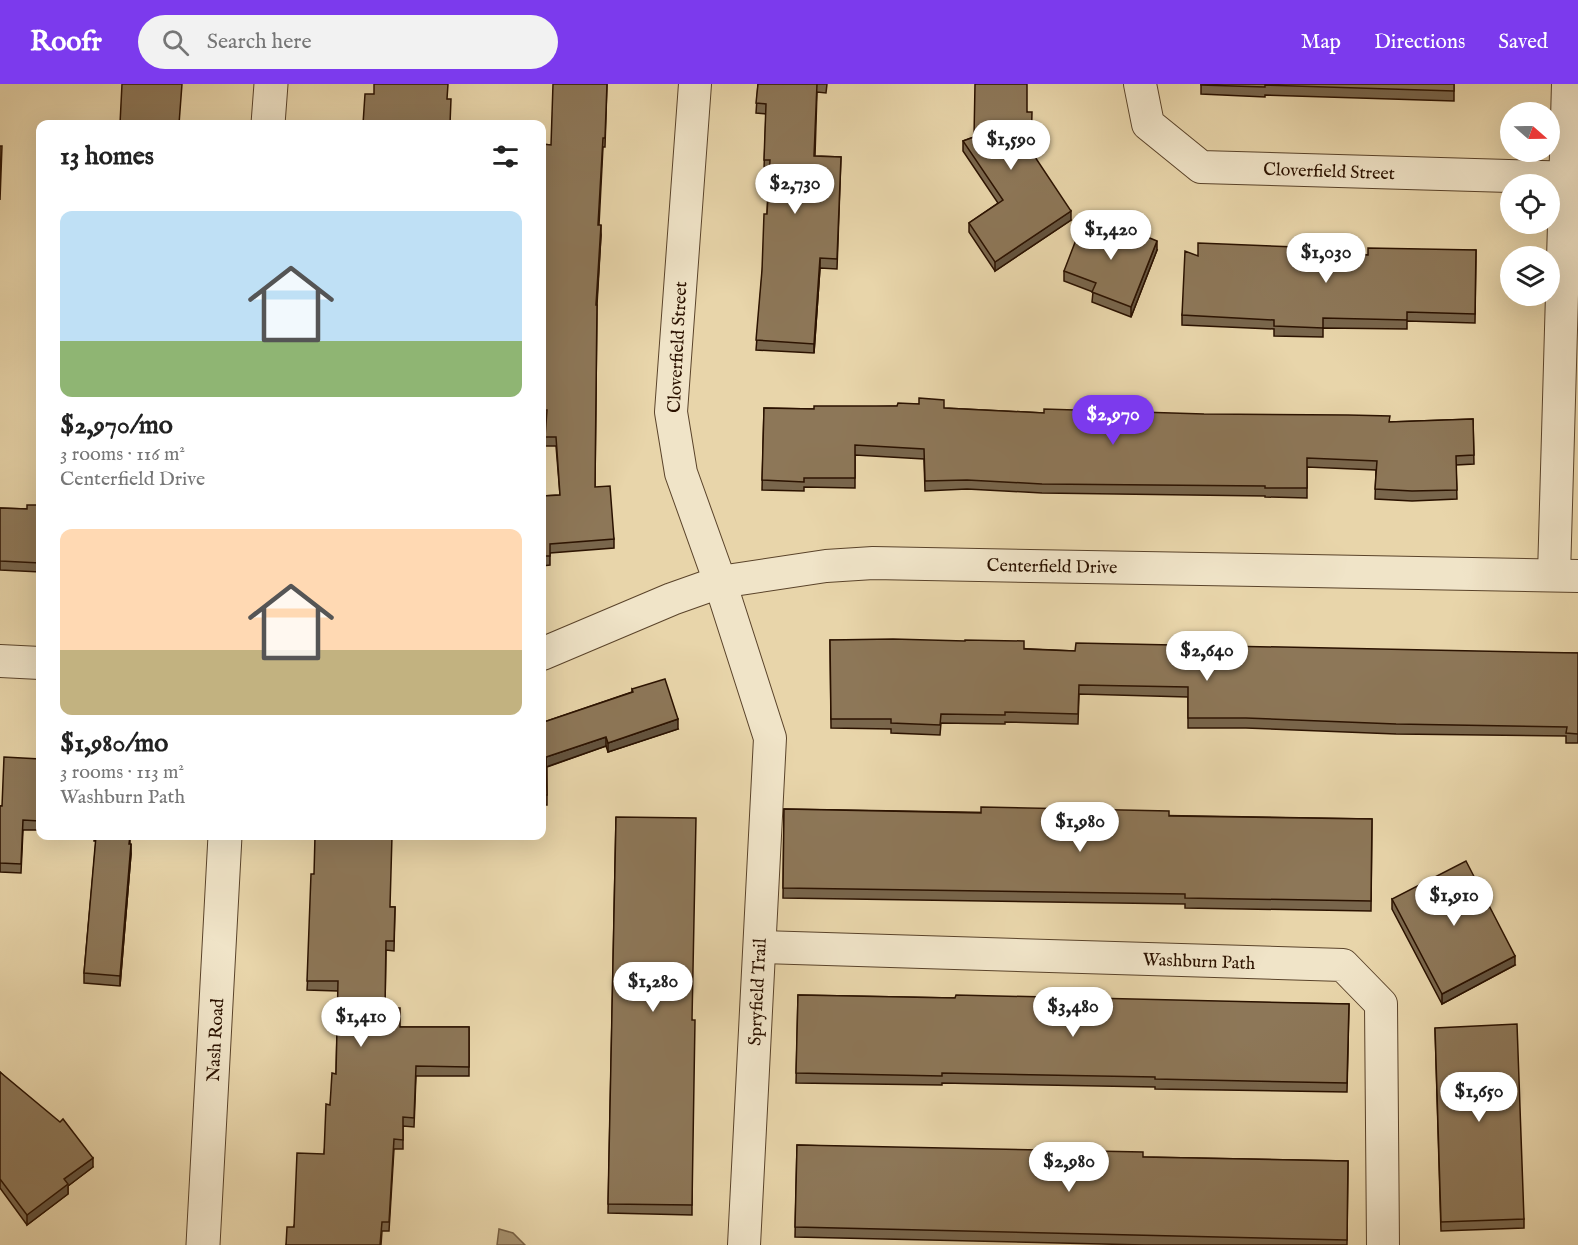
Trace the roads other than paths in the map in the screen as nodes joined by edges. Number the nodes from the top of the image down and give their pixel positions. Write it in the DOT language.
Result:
graph roads {
  1 [pos="271,84"];
  2 [pos="695,84"];
  3 [pos="1140,84"];
  4 [pos="1568,84"];
  5 [pos="268,120"];
  6 [pos="1572,178"];
  7 [pos="1566,575"];
  8 [pos="720,582"];
  9 [pos="546,652"];
  10 [pos="0,662"];
  11 [pos="36,663"];
  12 [pos="770,738"];
  13 [pos="225,840"];
  14 [pos="760,947"];
  15 [pos="203,1245"];
  16 [pos="744,1245"];
  17 [pos="1383,1245"];
  1 -- 5 [label="street"];
  2 -- 8 [label="street, Cloverfield Street"];
  3 -- 6 [label="street, Cloverfield Street"];
  4 -- 6 [label="street"];
  6 -- 7 [label="street"];
  7 -- 8 [label="street, Centerfield Drive"];
  8 -- 9 [label="street, Centerfield Drive"];
  8 -- 12 [label="street, Cloverfield Street"];
  10 -- 11 [label="street"];
  12 -- 14 [label="street, Spryfield Trail"];
  13 -- 15 [label="street, Nash Road"];
  14 -- 16 [label="street, Spryfield Trail"];
  14 -- 17 [label="street, Washburn Path"];
}
